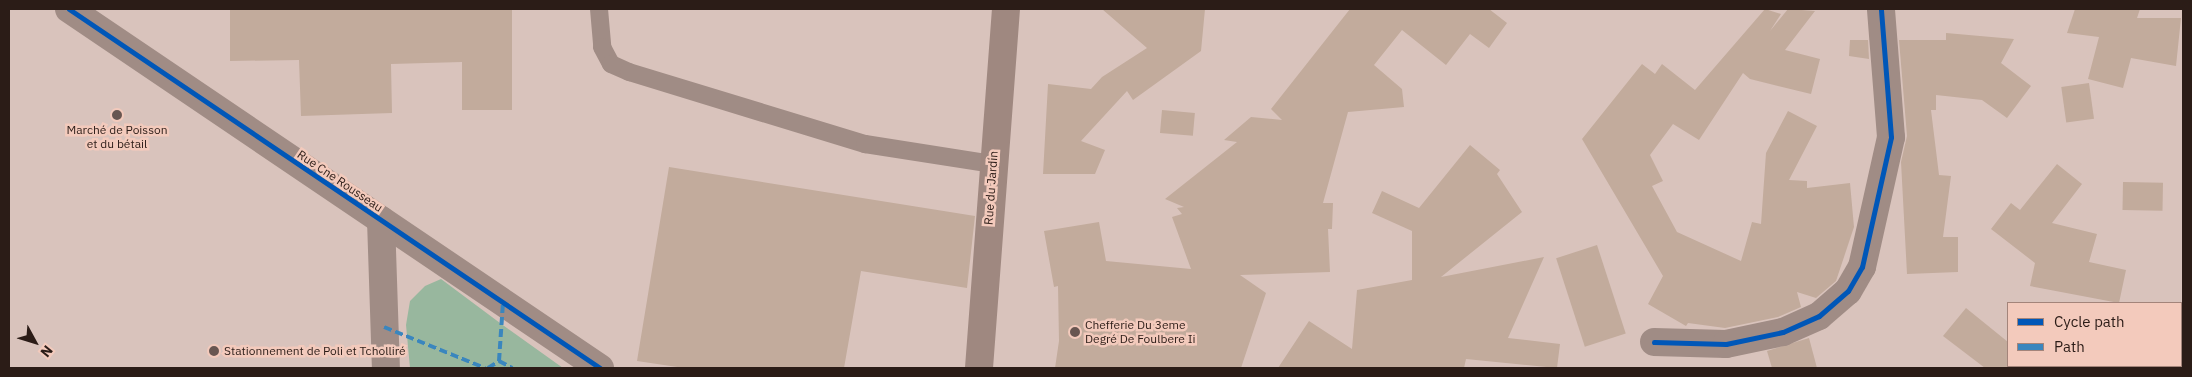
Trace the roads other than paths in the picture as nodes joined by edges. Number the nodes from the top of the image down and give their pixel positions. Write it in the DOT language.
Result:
graph roads {
  1 [pos="69,9"];
  2 [pos="599,9"];
  3 [pos="1006,9"];
  4 [pos="1880,9"];
  5 [pos="993,164"];
  6 [pos="381,220"];
  7 [pos="1654,342"];
  8 [pos="2183,356"];
  9 [pos="386,368"];
  10 [pos="600,368"];
  11 [pos="979,368"];
  12 [pos="2182,368"];
  1 -- 6 [label="street, Rue Cne Rousseau"];
  2 -- 5 [label="lane"];
  3 -- 5 [label="main road, Rue du Jardin"];
  4 -- 7 [label="street"];
  5 -- 11 [label="main road, Rue du Jardin"];
  6 -- 9 [label="street"];
  6 -- 10 [label="street, Rue Cne Rousseau"];
  8 -- 12 [label="street"];
}
